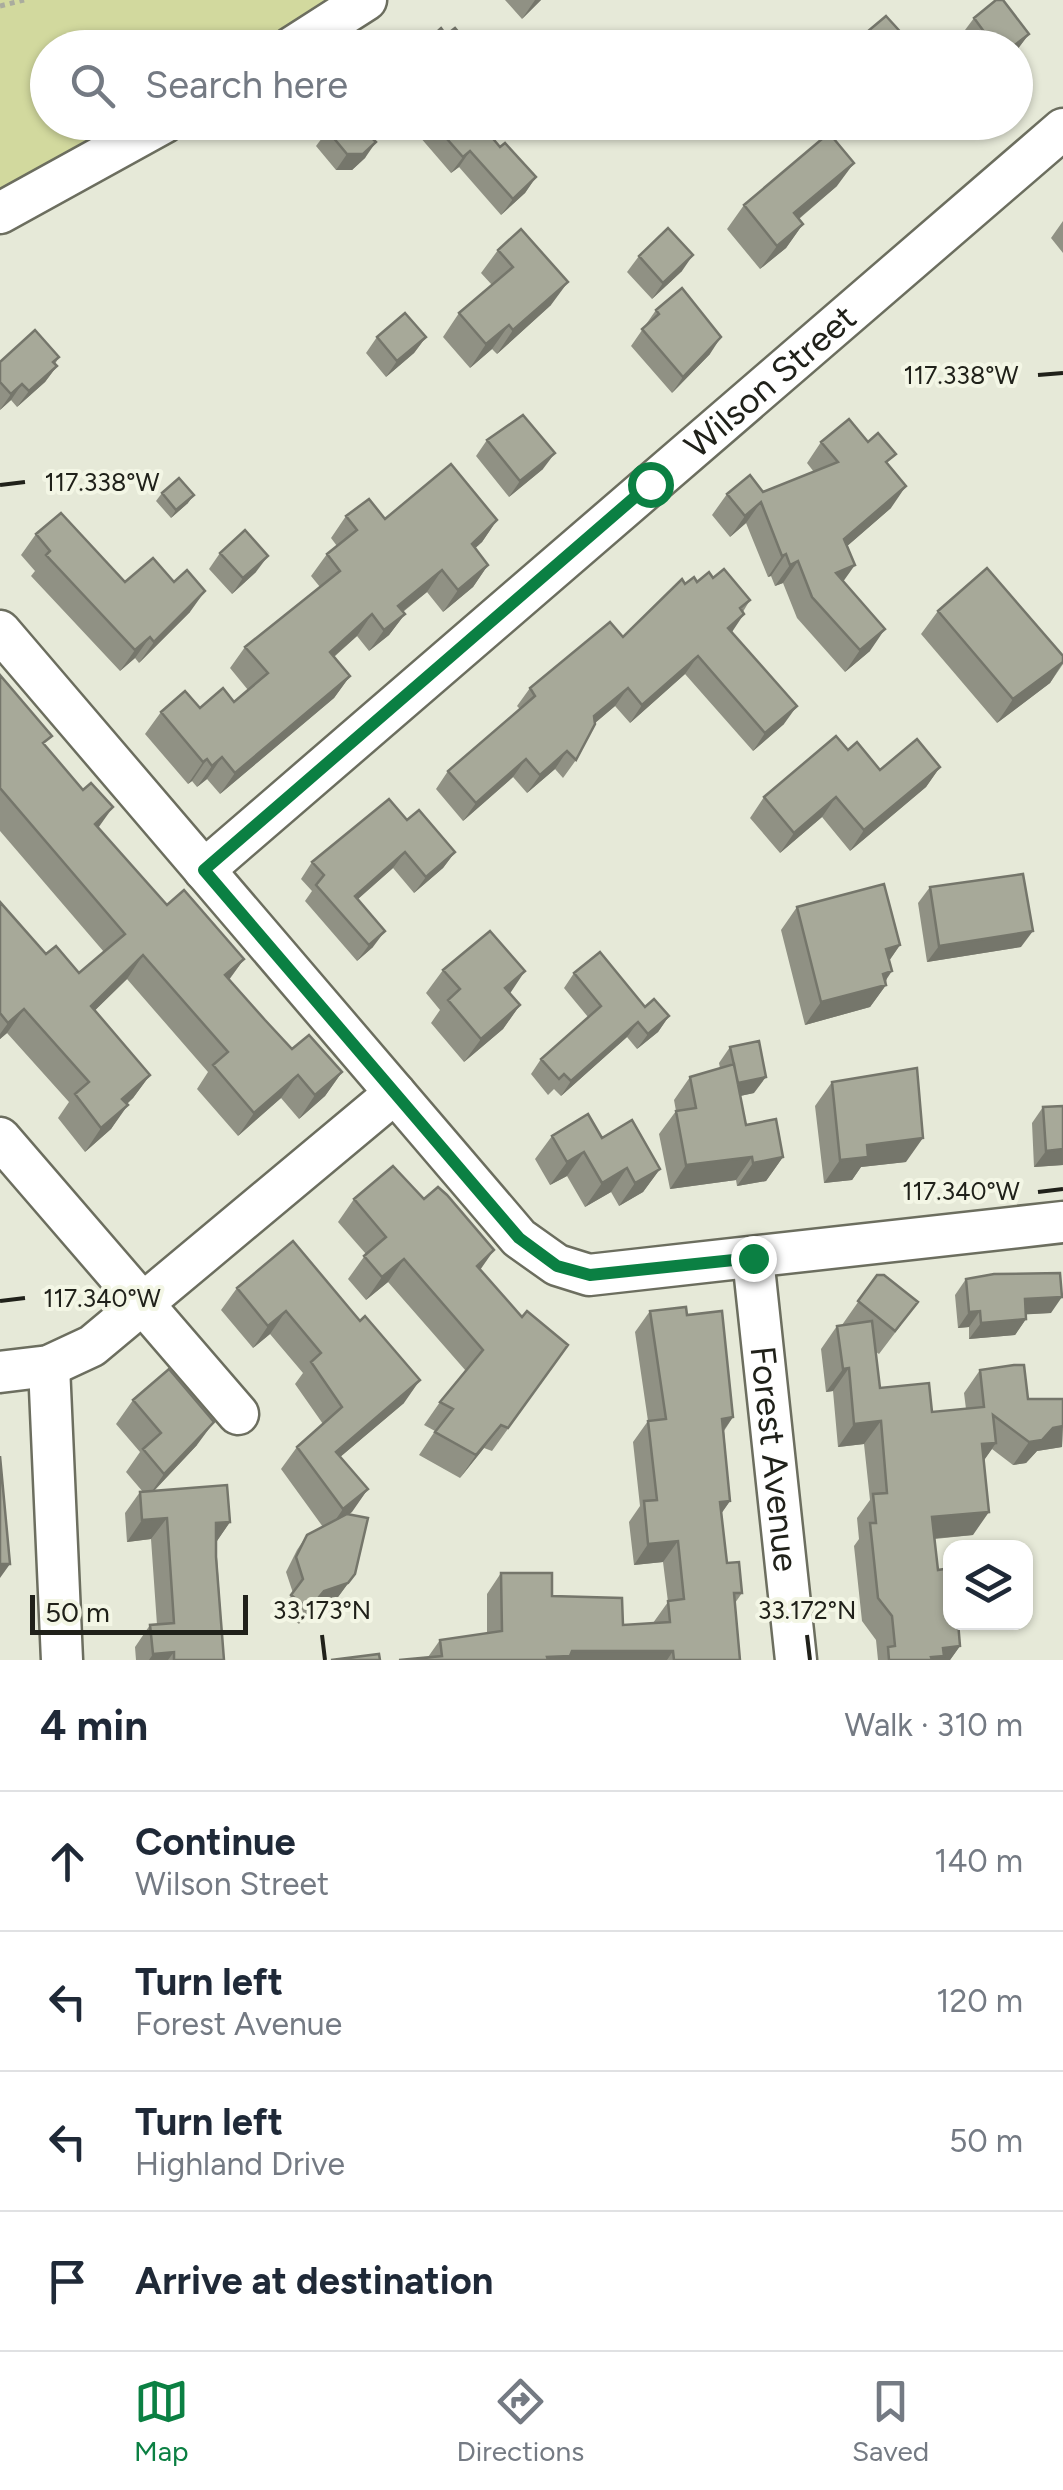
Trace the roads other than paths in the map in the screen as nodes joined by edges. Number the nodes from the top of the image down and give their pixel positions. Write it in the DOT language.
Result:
graph roads {
  1 [pos="366,0"];
  2 [pos="319,30"];
  3 [pos="1063,129"];
  4 [pos="132,140"];
  5 [pos="0,213"];
  6 [pos="0,631"];
  7 [pos="204,870"];
  8 [pos="395,1093"];
  9 [pos="0,1138"];
  10 [pos="1063,1222"];
  11 [pos="753,1258"];
  12 [pos="141,1303"];
  13 [pos="49,1366"];
  14 [pos="0,1372"];
  15 [pos="238,1414"];
  16 [pos="62,1660"];
  17 [pos="796,1660"];
  1 -- 2 [label="street"];
  3 -- 7 [label="street, Wilson Street"];
  4 -- 5 [label="street"];
  6 -- 7 [label="street"];
  7 -- 8 [label="street"];
  8 -- 11 [label="street"];
  8 -- 12 [label="street"];
  9 -- 12 [label="street"];
  10 -- 11 [label="street"];
  11 -- 17 [label="street, Forest Avenue"];
  12 -- 13 [label="street"];
  12 -- 15 [label="street"];
  13 -- 14 [label="street"];
  13 -- 16 [label="street"];
}
